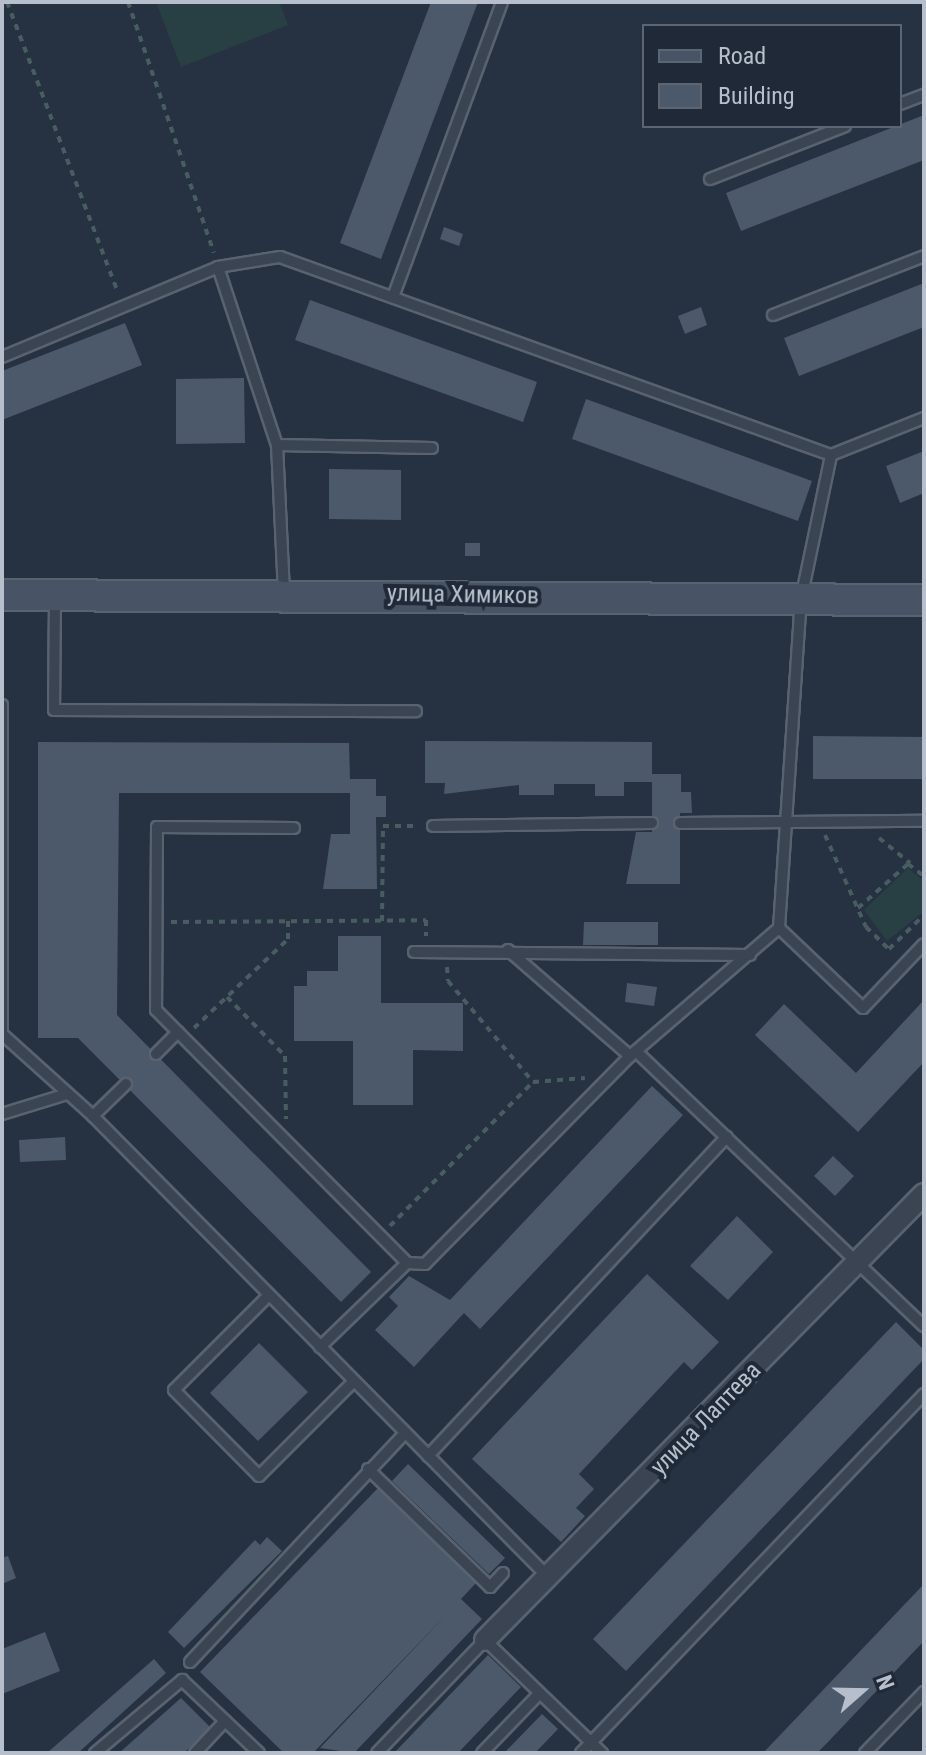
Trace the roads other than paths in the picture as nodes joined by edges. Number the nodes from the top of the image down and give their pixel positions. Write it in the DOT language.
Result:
graph roads {
  1 [pos="502,2"];
  2 [pos="924,95"];
  3 [pos="902,103"];
  4 [pos="840,128"];
  5 [pos="710,179"];
  6 [pos="924,256"];
  7 [pos="218,267"];
  8 [pos="393,297"];
  9 [pos="773,315"];
  10 [pos="2,357"];
  11 [pos="924,418"];
  12 [pos="277,445"];
  13 [pos="432,448"];
  14 [pos="831,455"];
  15 [pos="284,593"];
  16 [pos="2,595"];
  17 [pos="55,595"];
  18 [pos="801,599"];
  19 [pos="924,600"];
  20 [pos="2,705"];
  21 [pos="416,711"];
  22 [pos="924,821"];
  23 [pos="652,823"];
  24 [pos="680,823"];
  25 [pos="790,823"];
  26 [pos="433,826"];
  27 [pos="294,828"];
  28 [pos="779,928"];
  29 [pos="924,944"];
  30 [pos="508,949"];
  31 [pos="414,952"];
  32 [pos="750,955"];
  33 [pos="2,1034"];
  34 [pos="181,1035"];
  35 [pos="2,1041"];
  36 [pos="156,1054"];
  37 [pos="635,1055"];
  38 [pos="126,1084"];
  39 [pos="67,1094"];
  40 [pos="2,1114"];
  41 [pos="93,1116"];
  42 [pos="726,1137"];
  43 [pos="924,1194"];
  44 [pos="407,1263"];
  45 [pos="857,1263"];
  46 [pos="269,1295"];
  47 [pos="924,1326"];
  48 [pos="320,1347"];
  49 [pos="354,1381"];
  50 [pos="924,1394"];
  51 [pos="405,1433"];
  52 [pos="428,1456"];
  53 [pos="368,1469"];
  54 [pos="503,1573"];
  55 [pos="550,1580"];
  56 [pos="485,1640"];
  57 [pos="190,1662"];
  58 [pos="924,1692"];
  59 [pos="540,1693"];
  60 [pos="225,1721"];
  61 [pos="592,1742"];
  62 [pos="95,1753"];
  63 [pos="195,1753"];
  64 [pos="259,1753"];
  65 [pos="377,1753"];
  66 [pos="482,1753"];
  67 [pos="581,1753"];
  68 [pos="602,1753"];
  69 [pos="865,1753"];
  1 -- 8 [label="lane"];
  2 -- 3 [label="lane"];
  4 -- 5 [label="lane"];
  6 -- 9 [label="lane"];
  7 -- 8 [label="lane"];
  7 -- 10 [label="lane"];
  7 -- 12 [label="lane"];
  8 -- 14 [label="lane"];
  11 -- 14 [label="lane"];
  12 -- 13 [label="lane"];
  12 -- 15 [label="lane"];
  14 -- 18 [label="lane"];
  15 -- 17 [label="main road, улица Химиков"];
  15 -- 18 [label="main road, улица Химиков"];
  16 -- 17 [label="main road, улица Химиков"];
  17 -- 21 [label="lane"];
  18 -- 19 [label="main road, улица Химиков"];
  18 -- 25 [label="lane"];
  20 -- 33 [label="lane"];
  22 -- 25 [label="lane"];
  23 -- 26 [label="lane"];
  24 -- 25 [label="lane"];
  25 -- 28 [label="lane"];
  27 -- 34 [label="lane"];
  28 -- 29 [label="lane"];
  28 -- 32 [label="lane"];
  30 -- 31 [label="lane"];
  30 -- 32 [label="lane"];
  30 -- 37 [label="lane"];
  32 -- 37 [label="lane"];
  33 -- 35 [label="lane"];
  33 -- 39 [label="lane"];
  34 -- 36 [label="lane"];
  34 -- 44 [label="lane"];
  37 -- 42 [label="lane"];
  37 -- 44 [label="lane"];
  38 -- 41 [label="lane"];
  39 -- 40 [label="lane"];
  39 -- 41 [label="lane"];
  41 -- 46 [label="lane"];
  42 -- 45 [label="lane"];
  42 -- 52 [label="lane"];
  43 -- 45 [label="street, улица Лаптева"];
  44 -- 48 [label="lane"];
  45 -- 47 [label="lane"];
  45 -- 55 [label="street, улица Лаптева"];
  46 -- 48 [label="lane"];
  46 -- 49 [label="lane"];
  48 -- 49 [label="lane"];
  49 -- 51 [label="lane"];
  50 -- 61 [label="lane"];
  51 -- 52 [label="lane"];
  51 -- 53 [label="lane"];
  52 -- 55 [label="lane"];
  53 -- 54 [label="lane"];
  53 -- 57 [label="lane"];
  55 -- 56 [label="street, улица Лаптева"];
  56 -- 59 [label="lane"];
  56 -- 65 [label="lane"];
  58 -- 69 [label="lane"];
  59 -- 61 [label="lane"];
  59 -- 66 [label="lane"];
  60 -- 62 [label="lane"];
  60 -- 63 [label="lane"];
  60 -- 64 [label="lane"];
  61 -- 67 [label="lane"];
  61 -- 68 [label="lane"];
}
